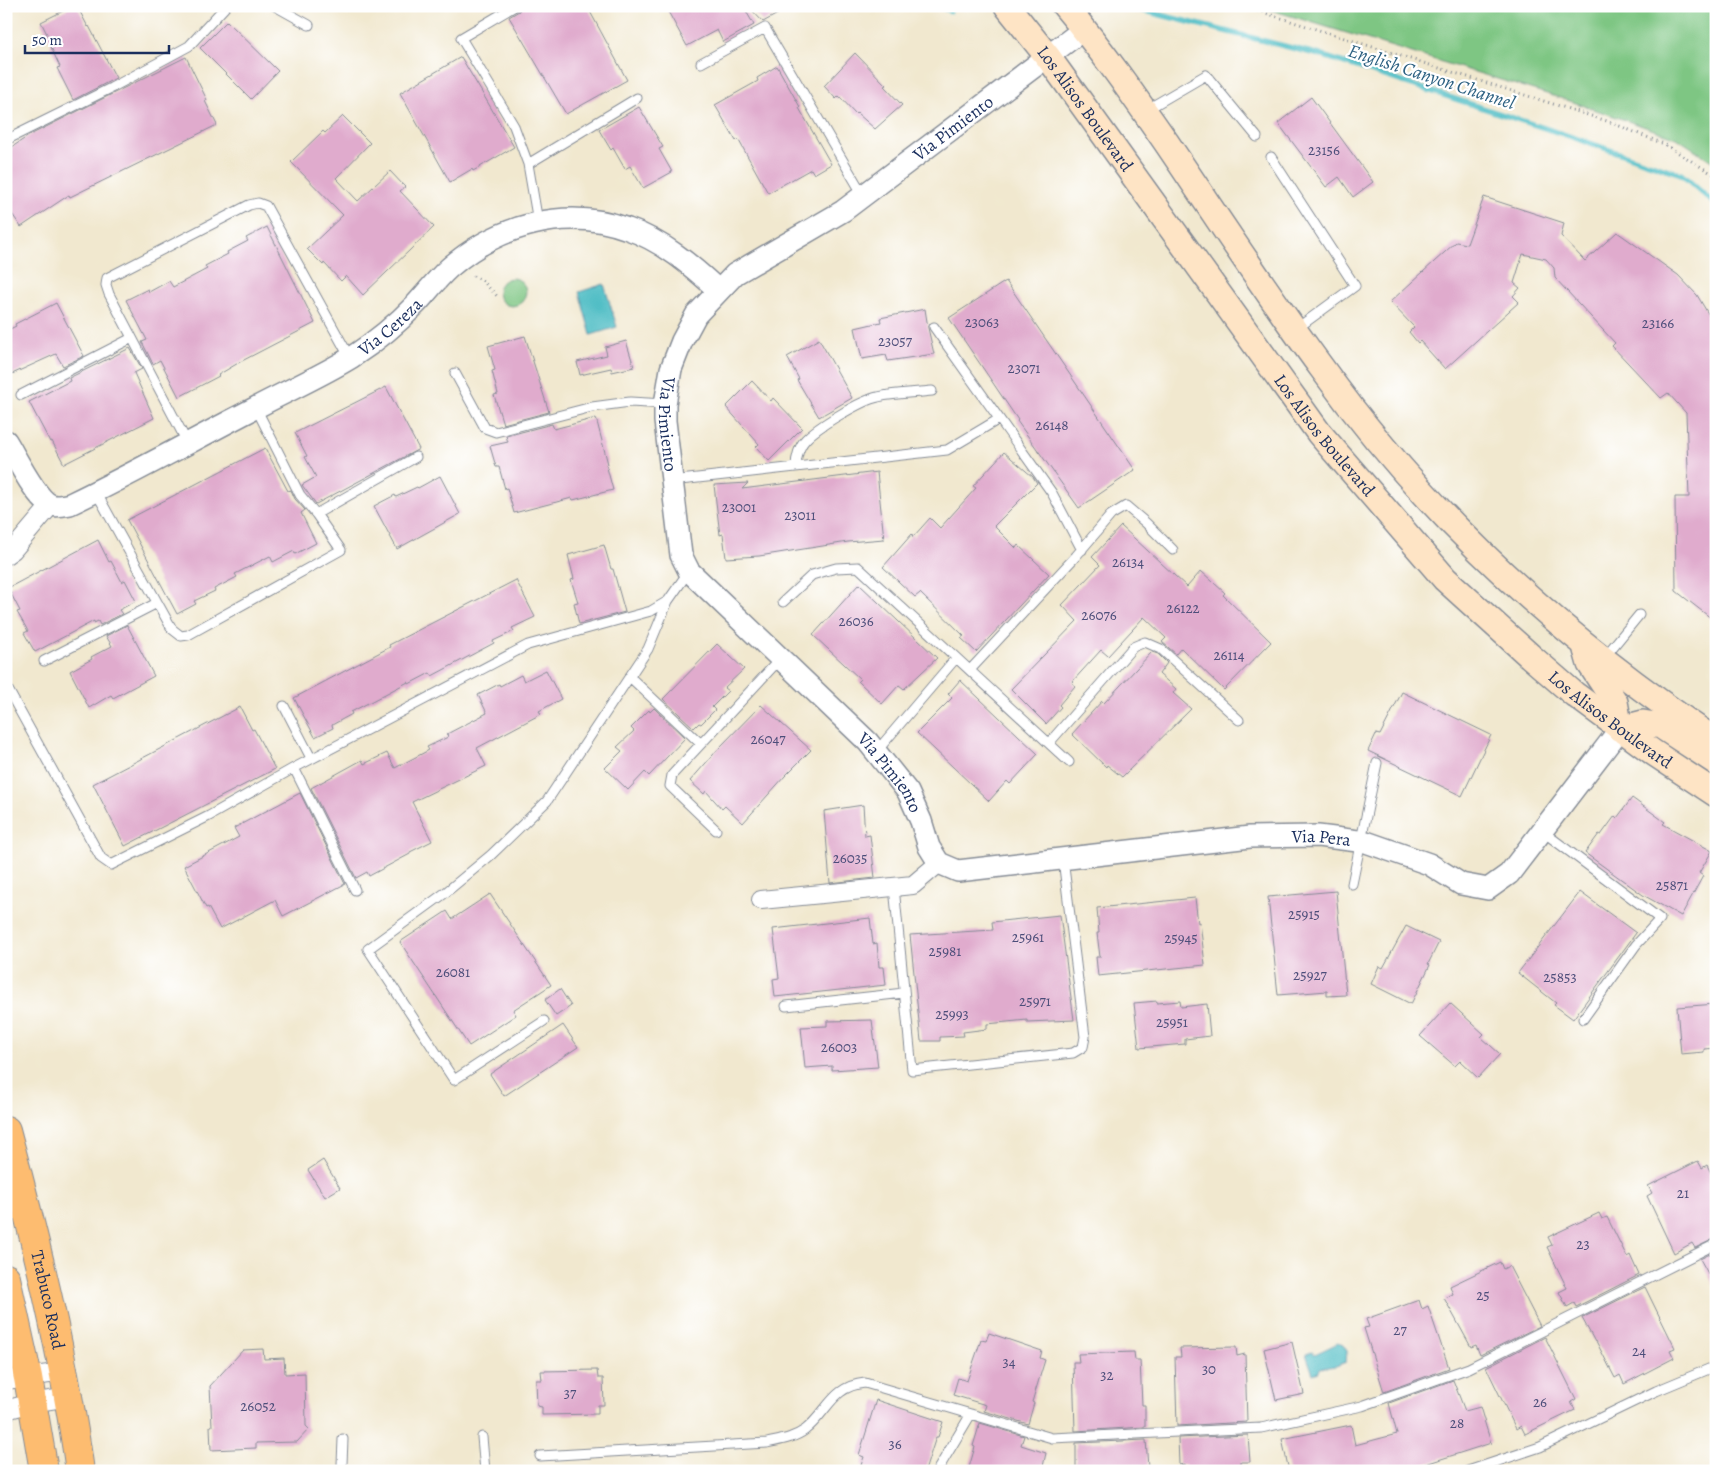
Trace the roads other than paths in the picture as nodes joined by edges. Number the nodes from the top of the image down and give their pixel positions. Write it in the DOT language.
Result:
graph roads {
  1 [pos="226,6"];
  2 [pos="275,6"];
  3 [pos="515,6"];
  4 [pos="1007,6"];
  5 [pos="1066,6"];
  6 [pos="309,25"];
  7 [pos="1084,29"];
  8 [pos="1048,57"];
  9 [pos="701,64"];
  10 [pos="637,98"];
  11 [pos="1144,112"];
  12 [pos="1257,137"];
  13 [pos="7,138"];
  14 [pos="1271,157"];
  15 [pos="528,164"];
  16 [pos="863,196"];
  17 [pos="538,223"];
  18 [pos="718,290"];
  19 [pos="934,328"];
  20 [pos="1295,330"];
  21 [pos="132,338"];
  22 [pos="350,358"];
  23 [pos="455,374"];
  24 [pos="932,391"];
  25 [pos="21,395"];
  26 [pos="665,404"];
  27 [pos="256,408"];
  28 [pos="999,419"];
  29 [pos="6,441"];
  30 [pos="188,444"];
  31 [pos="416,457"];
  32 [pos="796,467"];
  33 [pos="671,481"];
  34 [pos="96,492"];
  35 [pos="51,505"];
  36 [pos="316,514"];
  37 [pos="1082,550"];
  38 [pos="1173,550"];
  39 [pos="6,555"];
  40 [pos="689,571"];
  41 [pos="668,601"];
  42 [pos="783,602"];
  43 [pos="157,603"];
  44 [pos="1640,615"];
  45 [pos="1584,643"];
  46 [pos="781,658"];
  47 [pos="956,658"];
  48 [pos="1603,659"];
  49 [pos="44,661"];
  50 [pos="970,670"];
  51 [pos="630,678"];
  52 [pos="6,686"];
  53 [pos="284,706"];
  54 [pos="1239,720"];
  55 [pos="1620,728"];
  56 [pos="1716,741"];
  57 [pos="1049,743"];
  58 [pos="701,744"];
  59 [pos="876,752"];
  60 [pos="311,758"];
  61 [pos="1069,762"];
  62 [pos="1716,762"];
  63 [pos="1377,763"];
  64 [pos="294,768"];
  65 [pos="1716,794"];
  66 [pos="716,830"];
  67 [pos="1542,831"];
  68 [pos="1360,841"];
  69 [pos="1063,859"];
  70 [pos="939,863"];
  71 [pos="1352,884"];
  72 [pos="894,887"];
  73 [pos="355,890"];
  74 [pos="761,900"];
  75 [pos="904,993"];
  76 [pos="786,1006"];
  77 [pos="1583,1019"];
  78 [pos="544,1022"];
  79 [pos="6,1130"];
  80 [pos="1716,1244"];
  81 [pos="6,1278"];
  82 [pos="1716,1366"];
  83 [pos="66,1385"];
  84 [pos="18,1393"];
  85 [pos="971,1414"];
  86 [pos="482,1437"];
  87 [pos="343,1439"];
  88 [pos="540,1456"];
  89 [pos="44,1471"];
  90 [pos="80,1471"];
  91 [pos="345,1471"];
  92 [pos="484,1471"];
  93 [pos="937,1471"];
  94 [pos="1468,1471"];
  1 -- 13 [label="lane"];
  2 -- 6 [label="lane"];
  3 -- 15 [label="lane"];
  4 -- 8 [label="main road, Los Alisos Boulevard"];
  5 -- 7 [label="main road"];
  7 -- 8 [label="street, Via Pimiento"];
  7 -- 11 [label="main road"];
  8 -- 16 [label="street, Via Pimiento"];
  8 -- 55 [label="main road, Los Alisos Boulevard"];
  9 -- 16 [label="lane"];
  10 -- 15 [label="lane"];
  11 -- 12 [label="lane"];
  11 -- 20 [label="main road"];
  14 -- 20 [label="lane"];
  15 -- 17 [label="lane"];
  16 -- 18 [label="street, Via Pimiento"];
  17 -- 18 [label="street, Via Cereza"];
  17 -- 22 [label="street, Via Cereza"];
  18 -- 26 [label="street, Via Pimiento"];
  19 -- 28 [label="lane"];
  20 -- 45 [label="main road"];
  21 -- 22 [label="lane"];
  21 -- 25 [label="lane"];
  21 -- 30 [label="lane"];
  22 -- 27 [label="street, Via Cereza"];
  23 -- 26 [label="lane"];
  24 -- 32 [label="lane"];
  26 -- 33 [label="street, Via Pimiento"];
  27 -- 30 [label="street, Via Cereza"];
  27 -- 36 [label="lane"];
  28 -- 32 [label="lane"];
  28 -- 37 [label="lane"];
  29 -- 35 [label="street"];
  30 -- 34 [label="street, Via Cereza"];
  31 -- 36 [label="lane"];
  32 -- 33 [label="lane"];
  33 -- 40 [label="street, Via Pimiento"];
  34 -- 35 [label="street, Via Cereza"];
  34 -- 43 [label="lane"];
  35 -- 39 [label="street"];
  36 -- 43 [label="lane"];
  37 -- 38 [label="lane"];
  37 -- 50 [label="lane"];
  40 -- 41 [label="lane"];
  40 -- 46 [label="street, Via Pimiento"];
  41 -- 51 [label="lane"];
  41 -- 60 [label="lane"];
  42 -- 47 [label="lane"];
  43 -- 49 [label="lane"];
  44 -- 48 [label="lane"];
  45 -- 48 [label="main road"];
  45 -- 55 [label="main road"];
  46 -- 58 [label="lane"];
  46 -- 59 [label="street, Via Pimiento"];
  47 -- 50 [label="lane"];
  47 -- 59 [label="lane"];
  48 -- 56 [label="main road"];
  50 -- 57 [label="lane"];
  51 -- 58 [label="lane"];
  51 -- 78 [label="lane"];
  52 -- 64 [label="lane"];
  53 -- 60 [label="lane"];
  54 -- 57 [label="lane"];
  55 -- 62 [label="main road"];
  55 -- 65 [label="main road, Los Alisos Boulevard"];
  55 -- 67 [label="street, Via Pera"];
  57 -- 61 [label="lane"];
  58 -- 66 [label="lane"];
  59 -- 70 [label="street, Via Pimiento"];
  60 -- 64 [label="lane"];
  63 -- 68 [label="lane"];
  64 -- 73 [label="lane"];
  67 -- 68 [label="street, Via Pera"];
  67 -- 77 [label="lane"];
  68 -- 69 [label="street, Via Pera"];
  68 -- 71 [label="lane"];
  69 -- 70 [label="street, Via Pera"];
  69 -- 75 [label="lane"];
  70 -- 72 [label="street"];
  72 -- 74 [label="street"];
  72 -- 75 [label="lane"];
  75 -- 76 [label="lane"];
  79 -- 83 [label="main road, Trabuco Road"];
  80 -- 85 [label="lane"];
  81 -- 84 [label="main road, Trabuco Road"];
  82 -- 94 [label="lane"];
  83 -- 84 [label="street"];
  83 -- 84 [label="street"];
  83 -- 90 [label="main road, Trabuco Road"];
  84 -- 89 [label="main road, Trabuco Road"];
  85 -- 88 [label="lane"];
  85 -- 93 [label="lane"];
  86 -- 92 [label="lane"];
  87 -- 91 [label="lane"];
}
